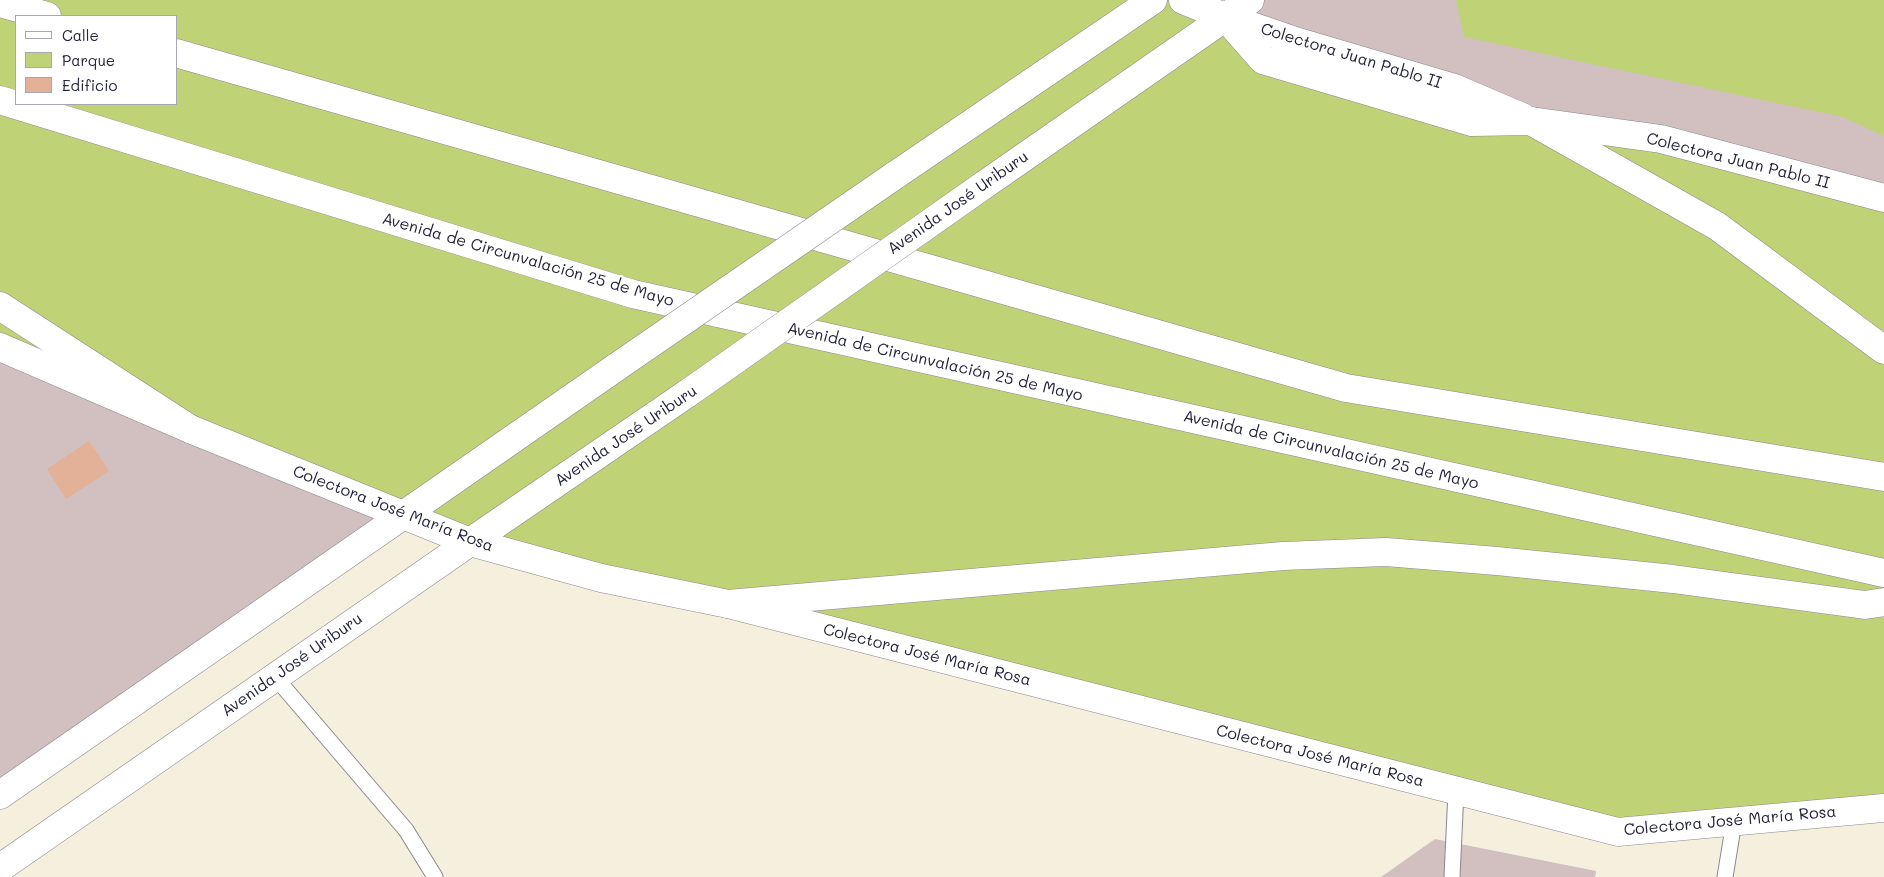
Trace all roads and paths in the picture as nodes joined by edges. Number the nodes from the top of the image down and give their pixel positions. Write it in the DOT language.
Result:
graph roads {
  1 [pos="1153,0"];
  2 [pos="1183,0"];
  3 [pos="1250,0"];
  4 [pos="0,3"];
  5 [pos="43,15"];
  6 [pos="1225,17"];
  7 [pos="178,54"];
  8 [pos="0,100"];
  9 [pos="15,105"];
  10 [pos="16,105"];
  11 [pos="1530,121"];
  12 [pos="1884,198"];
  13 [pos="0,306"];
  14 [pos="0,347"];
  15 [pos="1884,350"];
  16 [pos="190,429"];
  17 [pos="1884,477"];
  18 [pos="402,516"];
  19 [pos="470,542"];
  20 [pos="1884,573"];
  21 [pos="1884,602"];
  22 [pos="728,604"];
  23 [pos="275,677"];
  24 [pos="1456,791"];
  25 [pos="0,795"];
  26 [pos="1884,808"];
  27 [pos="1734,822"];
  28 [pos="0,868"];
  29 [pos="436,877"];
  30 [pos="1452,877"];
  31 [pos="1725,877"];
  1 -- 18 [label="main road, bridge"];
  2 -- 6 [label="main road, Colectora Juan Pablo II"];
  3 -- 6 [label="main road, Avenida José Uriburu"];
  4 -- 5 [label="main road"];
  6 -- 11 [label="main road, Colectora Juan Pablo II"];
  6 -- 19 [label="main road, Avenida José Uriburu, bridge"];
  7 -- 17 [label="main road"];
  8 -- 9 [label="main road, Avenida de Circunvalación 25 de Mayo"];
  10 -- 20 [label="main road, Avenida de Circunvalación 25 de Mayo"];
  11 -- 12 [label="main road, Colectora Juan Pablo II"];
  11 -- 15 [label="main road"];
  13 -- 16 [label="main road"];
  14 -- 16 [label="main road, Colectora José María Rosa"];
  16 -- 18 [label="main road, Colectora José María Rosa"];
  18 -- 19 [label="main road, Colectora José María Rosa"];
  18 -- 25 [label="main road"];
  19 -- 22 [label="main road, Colectora José María Rosa"];
  19 -- 23 [label="main road, Avenida José Uriburu"];
  21 -- 22 [label="main road"];
  22 -- 24 [label="main road, Colectora José María Rosa"];
  23 -- 28 [label="main road, Avenida José Uriburu"];
  23 -- 29 [label="lane"];
  24 -- 27 [label="main road, Colectora José María Rosa"];
  24 -- 30 [label="lane"];
  26 -- 27 [label="main road, Colectora José María Rosa"];
  27 -- 31 [label="lane"];
}
